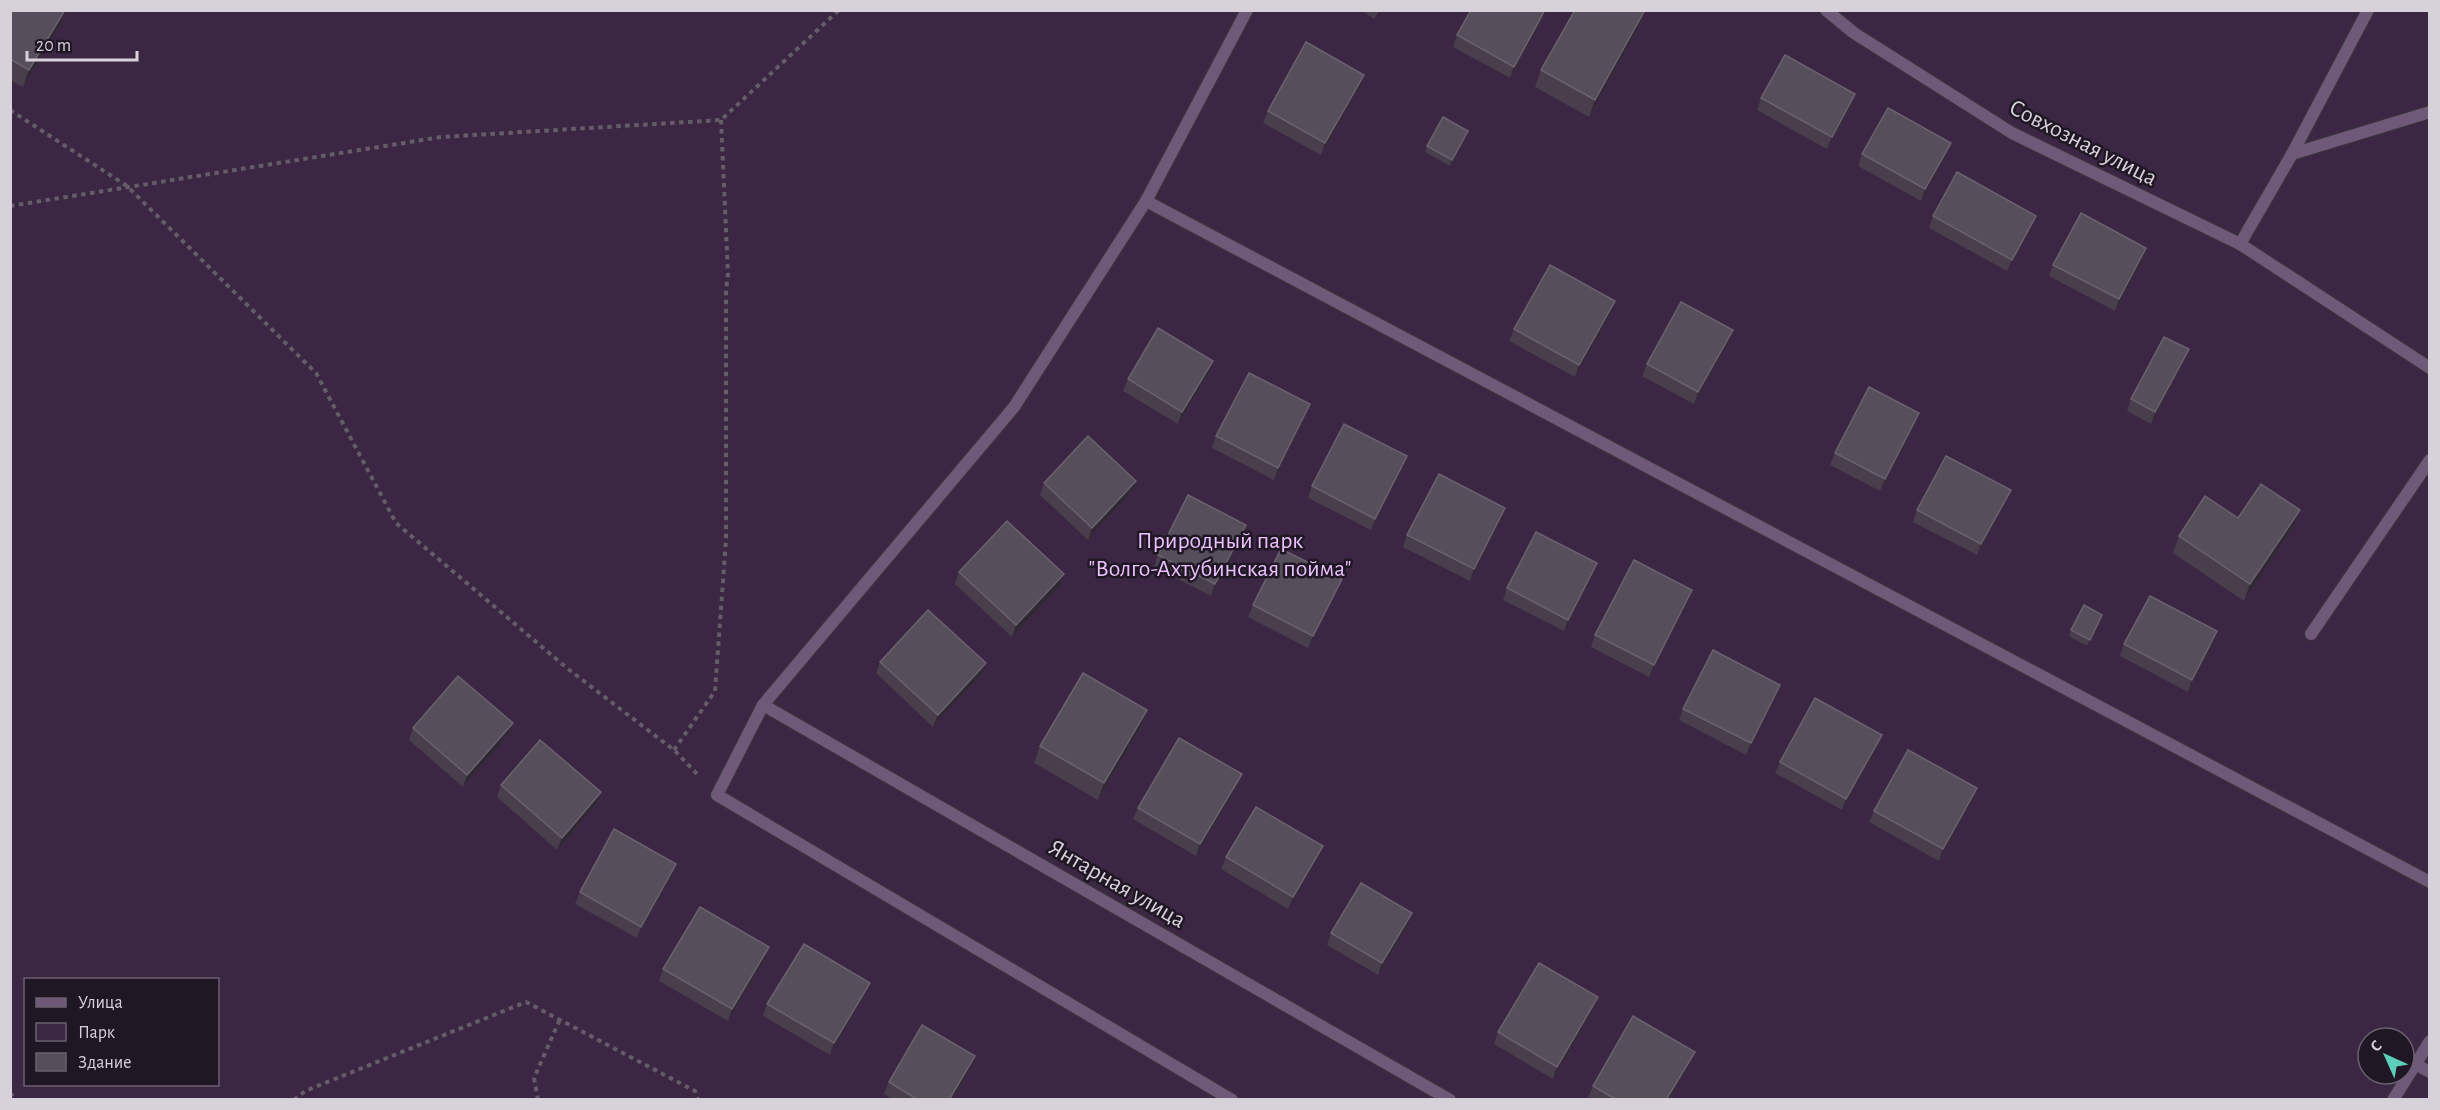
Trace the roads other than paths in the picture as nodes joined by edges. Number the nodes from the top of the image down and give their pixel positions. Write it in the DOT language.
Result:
graph roads {
  1 [pos="1247,10"];
  2 [pos="1826,10"];
  3 [pos="2368,10"];
  4 [pos="2430,112"];
  5 [pos="2292,154"];
  6 [pos="1146,201"];
  7 [pos="2240,244"];
  8 [pos="2430,368"];
  9 [pos="2430,460"];
  10 [pos="2312,634"];
  11 [pos="763,705"];
  12 [pos="2430,882"];
  13 [pos="2430,1041"];
  14 [pos="2416,1062"];
  15 [pos="2416,1065"];
  16 [pos="2430,1072"];
  17 [pos="2402,1086"];
  18 [pos="1232,1100"];
  19 [pos="1450,1100"];
  20 [pos="2393,1100"];
  1 -- 6 [label="street"];
  2 -- 7 [label="street, Совхозная улица"];
  3 -- 5 [label="street"];
  4 -- 5 [label="street"];
  5 -- 7 [label="street"];
  6 -- 11 [label="street"];
  6 -- 12 [label="street"];
  7 -- 8 [label="street, Совхозная улица"];
  9 -- 10 [label="street"];
  11 -- 18 [label="street"];
  11 -- 19 [label="street, Янтарная улица"];
  13 -- 14 [label="street"];
  15 -- 16 [label="street"];
  17 -- 20 [label="street"];
}
